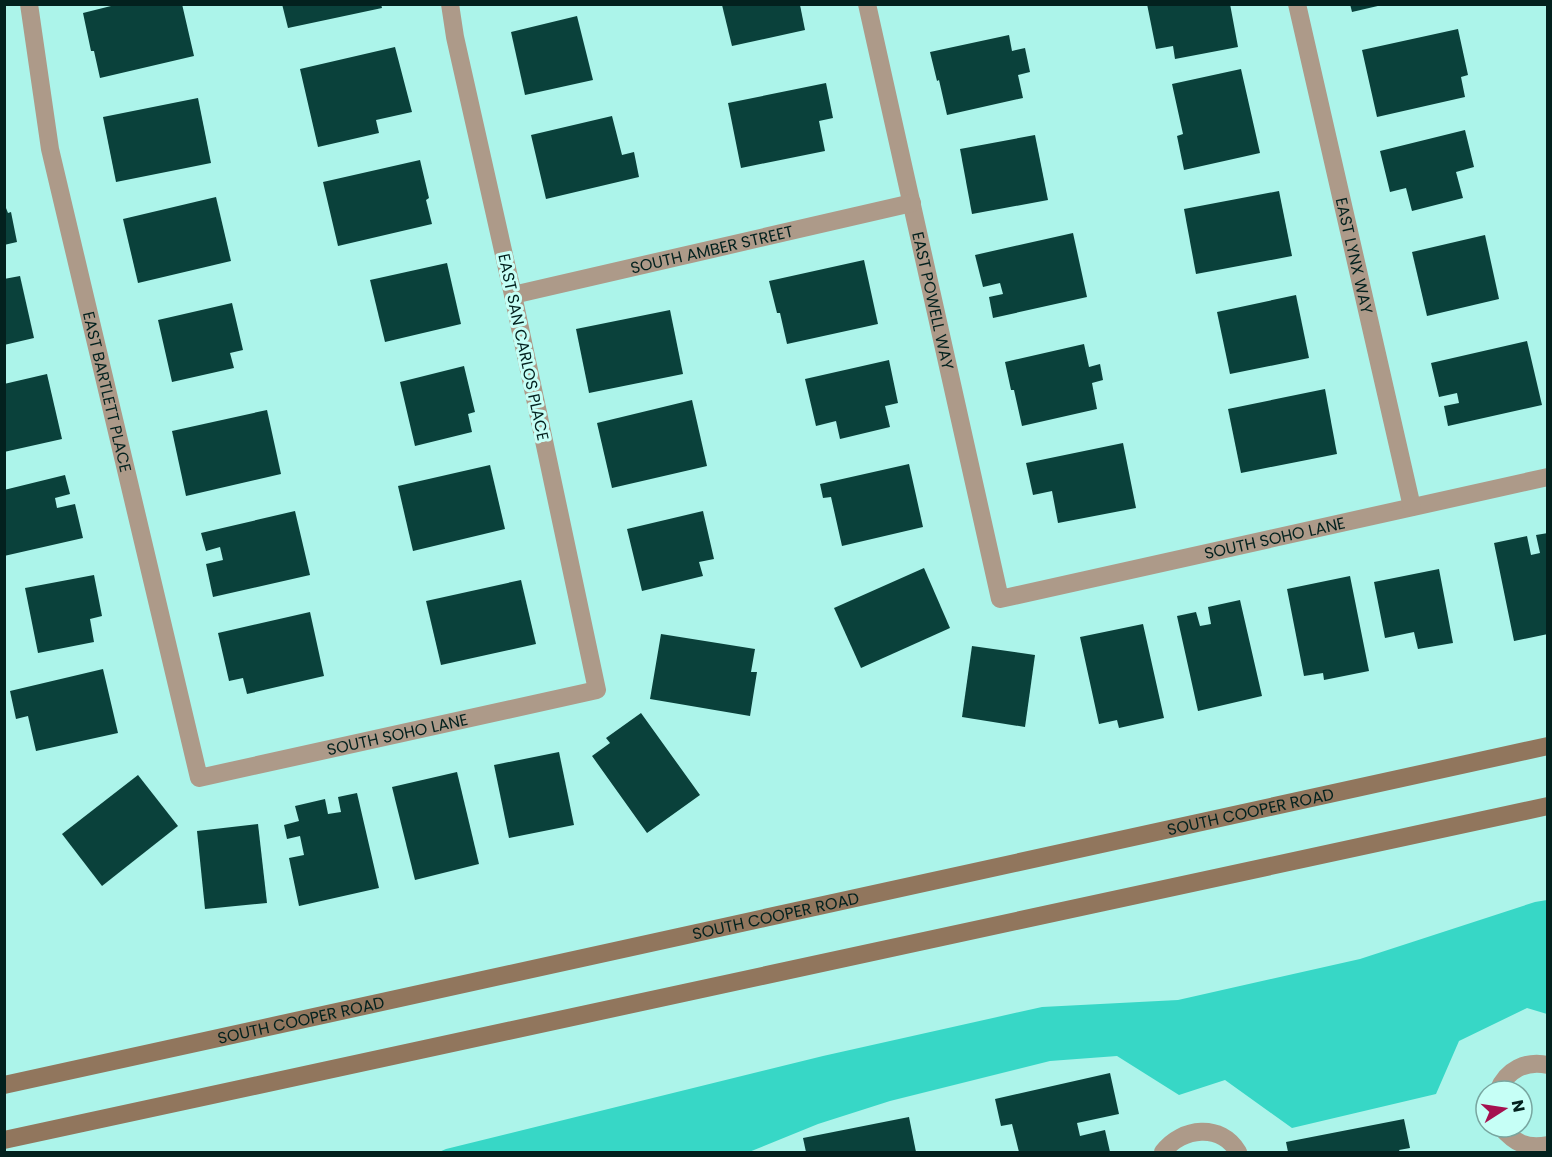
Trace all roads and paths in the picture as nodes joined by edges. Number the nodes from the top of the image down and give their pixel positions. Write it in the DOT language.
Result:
graph roads {
  1 [pos="29,4"];
  2 [pos="450,4"];
  3 [pos="867,4"];
  4 [pos="1297,4"];
  5 [pos="912,203"];
  6 [pos="513,295"];
  7 [pos="1548,477"];
  8 [pos="1412,507"];
  9 [pos="1000,599"];
  10 [pos="597,690"];
  11 [pos="1548,746"];
  12 [pos="199,778"];
  13 [pos="1548,806"];
  14 [pos="1548,1065"];
  15 [pos="1505,1079"];
  16 [pos="4,1085"];
  17 [pos="1512,1139"];
  18 [pos="4,1140"];
  19 [pos="1548,1146"];
  20 [pos="1163,1152"];
  21 [pos="1238,1152"];
  1 -- 12 [label="street, EAST BARTLETT PLACE"];
  2 -- 6 [label="street, EAST SAN CARLOS PLACE"];
  3 -- 5 [label="street, EAST POWELL WAY"];
  4 -- 8 [label="street, EAST LYNX WAY"];
  5 -- 6 [label="street, SOUTH AMBER STREET"];
  5 -- 9 [label="street, EAST POWELL WAY"];
  6 -- 10 [label="street, EAST SAN CARLOS PLACE"];
  7 -- 8 [label="street, SOUTH SOHO LANE"];
  8 -- 9 [label="street, SOUTH SOHO LANE"];
  10 -- 12 [label="street, SOUTH SOHO LANE"];
  11 -- 16 [label="main road, SOUTH COOPER ROAD"];
  13 -- 18 [label="main road"];
  14 -- 15 [label="street"];
  17 -- 19 [label="street"];
  20 -- 21 [label="street"];
}
